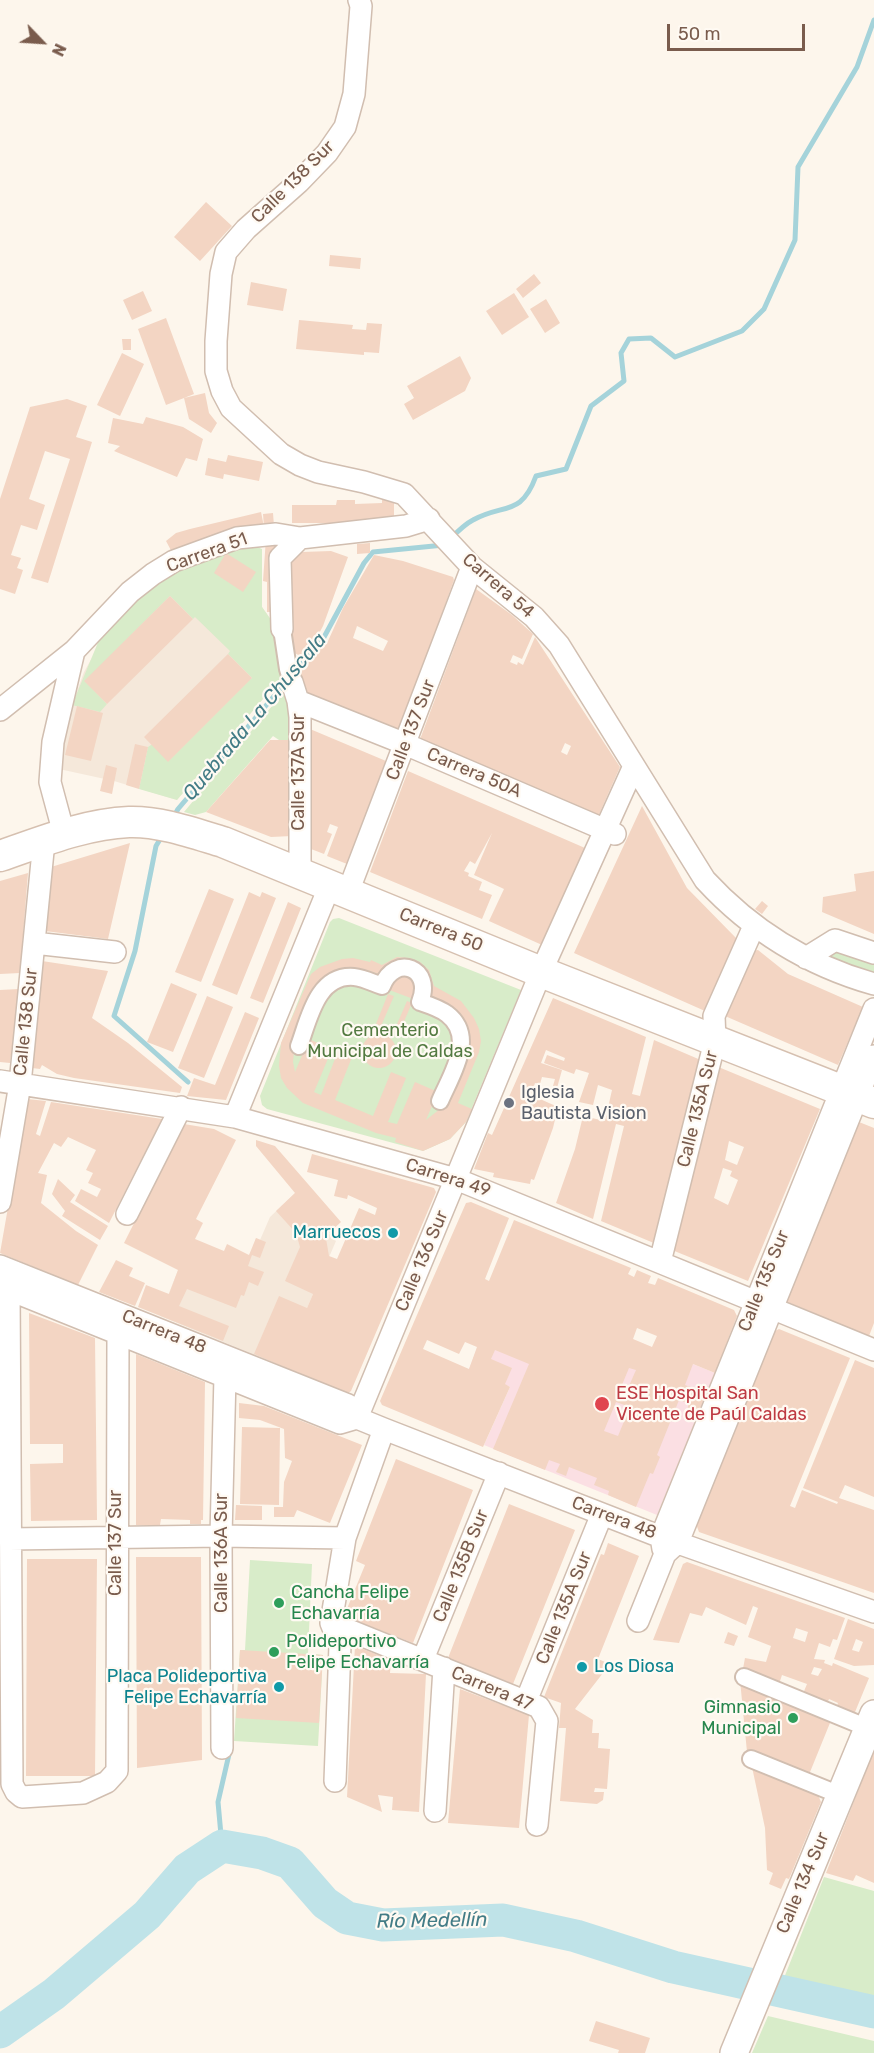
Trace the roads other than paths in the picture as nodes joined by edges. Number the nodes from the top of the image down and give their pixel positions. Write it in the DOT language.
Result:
graph roads {
  1 [pos="359,0"];
  2 [pos="226,252"];
  3 [pos="435,526"];
  4 [pos="300,538"];
  5 [pos="465,559"];
  6 [pos="282,629"];
  7 [pos="74,651"];
  8 [pos="295,692"];
  9 [pos="0,710"];
  10 [pos="403,751"];
  11 [pos="637,772"];
  12 [pos="54,838"];
  13 [pos="607,839"];
  14 [pos="0,856"];
  15 [pos="300,873"];
  16 [pos="339,889"];
  17 [pos="754,926"];
  18 [pos="34,943"];
  19 [pos="115,952"];
  20 [pos="874,952"];
  21 [pos="806,958"];
  22 [pos="542,972"];
  23 [pos="874,984"];
  24 [pos="874,1009"];
  25 [pos="715,1041"];
  26 [pos="299,1046"];
  27 [pos="874,1056"];
  28 [pos="10,1082"];
  29 [pos="858,1097"];
  30 [pos="440,1101"];
  31 [pos="181,1107"];
  32 [pos="235,1117"];
  33 [pos="456,1179"];
  34 [pos="0,1202"];
  35 [pos="127,1214"];
  36 [pos="660,1262"];
  37 [pos="6,1278"];
  38 [pos="763,1305"];
  39 [pos="121,1325"];
  40 [pos="874,1350"];
  41 [pos="228,1367"];
  42 [pos="357,1418"];
  43 [pos="384,1429"];
  44 [pos="499,1473"];
  45 [pos="602,1515"];
  46 [pos="221,1536"];
  47 [pos="116,1537"];
  48 [pos="9,1539"];
  49 [pos="345,1539"];
  50 [pos="668,1544"];
  51 [pos="874,1612"];
  52 [pos="638,1620"];
  53 [pos="331,1623"];
  54 [pos="423,1659"];
  55 [pos="444,1668"];
  56 [pos="744,1677"];
  57 [pos="526,1701"];
  58 [pos="872,1724"];
  59 [pos="222,1748"];
  60 [pos="751,1759"];
  61 [pos="335,1781"];
  62 [pos="840,1795"];
  63 [pos="435,1811"];
  64 [pos="537,1825"];
  65 [pos="737,2045"];
  1 -- 2 [label="street, Calle 138 Sur"];
  2 -- 3 [label="street, Carrera 54"];
  3 -- 4 [label="street, Carrera 51"];
  3 -- 5 [label="street, Carrera 54"];
  4 -- 6 [label="street, Calle 137A Sur"];
  4 -- 7 [label="street, Carrera 51"];
  5 -- 10 [label="street, Calle 137 Sur"];
  5 -- 11 [label="street, Carrera 54"];
  6 -- 8 [label="street, Calle 137A Sur"];
  7 -- 9 [label="street, Carrera 51"];
  7 -- 12 [label="street"];
  8 -- 10 [label="street, Carrera 50A"];
  8 -- 15 [label="street, Calle 137A Sur"];
  10 -- 13 [label="street, Carrera 50A"];
  10 -- 16 [label="street, Calle 137 Sur"];
  11 -- 13 [label="street, Calle 136 Sur"];
  11 -- 17 [label="street, Carrera 54"];
  12 -- 14 [label="main road, Carrera 50"];
  12 -- 15 [label="main road, Carrera 50"];
  12 -- 18 [label="street, Calle 138 Sur"];
  13 -- 22 [label="street, Calle 136 Sur"];
  15 -- 16 [label="main road, Carrera 50"];
  16 -- 22 [label="main road, Carrera 50"];
  16 -- 32 [label="street, Calle 137 Sur"];
  17 -- 21 [label="street, Carrera 54"];
  17 -- 25 [label="street, Calle 135A Sur"];
  18 -- 19 [label="street"];
  18 -- 28 [label="street, Calle 138 Sur"];
  20 -- 21 [label="street"];
  21 -- 23 [label="street, Carrera 54"];
  22 -- 25 [label="main road, Carrera 50"];
  22 -- 33 [label="street, Calle 136 Sur"];
  24 -- 29 [label="street, Calle 135 Sur"];
  25 -- 29 [label="main road, Carrera 50"];
  25 -- 36 [label="street, Calle 135A Sur"];
  26 -- 30 [label="street"];
  27 -- 29 [label="street, Calle 135 Sur"];
  28 -- 31 [label="street, Carrera 49"];
  28 -- 34 [label="street, Calle 138 Sur"];
  29 -- 38 [label="street, Calle 135 Sur"];
  31 -- 32 [label="street, Carrera 49"];
  31 -- 35 [label="street"];
  32 -- 33 [label="street, Carrera 49"];
  33 -- 36 [label="street, Carrera 49"];
  33 -- 42 [label="street, Calle 136 Sur"];
  36 -- 38 [label="street, Carrera 49"];
  37 -- 39 [label="street, Carrera 48"];
  37 -- 48 [label="street"];
  38 -- 40 [label="street, Carrera 49"];
  38 -- 50 [label="street, Calle 135 Sur"];
  39 -- 41 [label="street, Carrera 48"];
  39 -- 47 [label="street, Calle 137 Sur"];
  41 -- 42 [label="street, Carrera 48"];
  41 -- 46 [label="street, Calle 136A Sur"];
  42 -- 43 [label="street, Carrera 48"];
  43 -- 44 [label="street, Carrera 48"];
  43 -- 49 [label="street"];
  44 -- 45 [label="street, Carrera 48"];
  44 -- 54 [label="street, Calle 135B Sur"];
  45 -- 50 [label="street, Carrera 48"];
  45 -- 57 [label="street, Calle 135A Sur"];
  46 -- 47 [label="street"];
  46 -- 49 [label="street"];
  46 -- 59 [label="street, Calle 136A Sur"];
  47 -- 48 [label="street"];
  47 -- 48 [label="street, Calle 137 Sur"];
  49 -- 53 [label="street"];
  50 -- 51 [label="street, Carrera 48"];
  50 -- 52 [label="street, Calle 135 Sur"];
  53 -- 54 [label="street, Carrera 47"];
  53 -- 61 [label="street"];
  54 -- 55 [label="street, Carrera 47"];
  55 -- 57 [label="street, Carrera 47"];
  55 -- 63 [label="street"];
  56 -- 58 [label="street"];
  57 -- 64 [label="street, Carrera 47"];
  58 -- 62 [label="street, Calle 134 Sur"];
  60 -- 62 [label="street"];
  62 -- 65 [label="street, Calle 134 Sur"];
}
